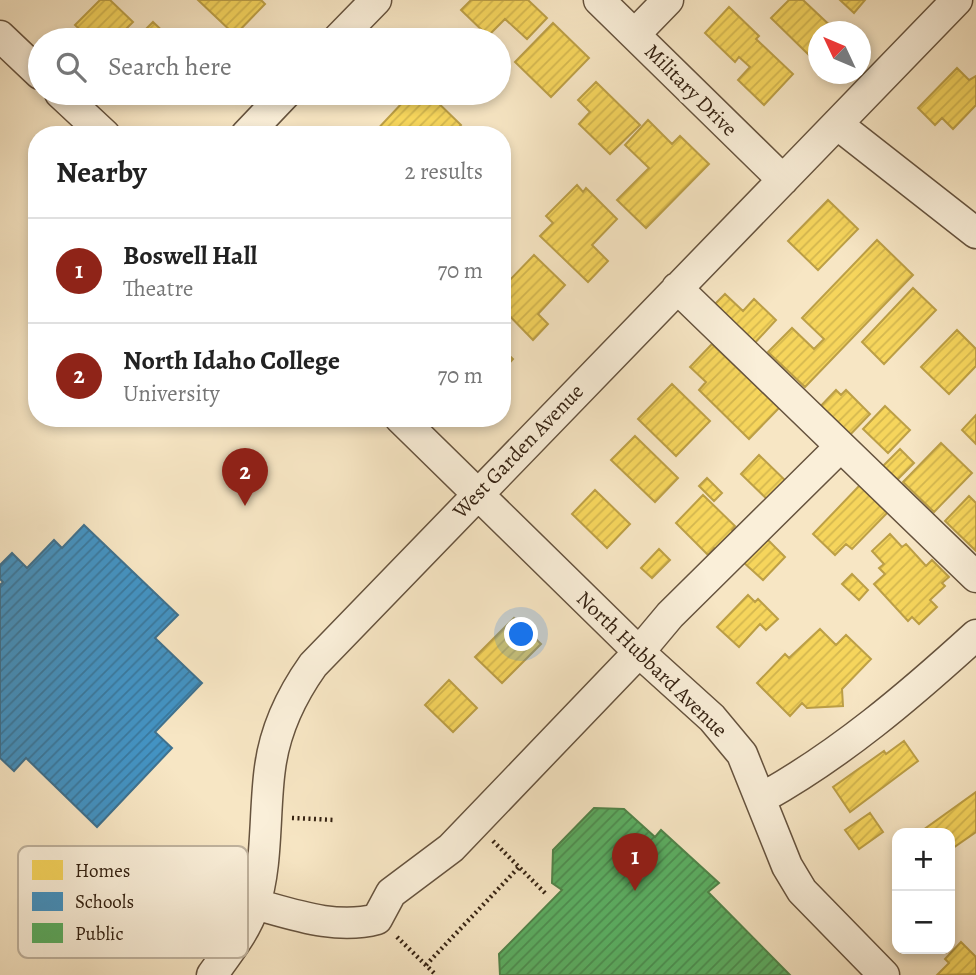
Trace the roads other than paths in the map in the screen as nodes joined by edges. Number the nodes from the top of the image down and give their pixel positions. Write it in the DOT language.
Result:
graph roads {
  1 [pos="376,0"];
  2 [pos="599,0"];
  3 [pos="668,0"];
  4 [pos="963,3"];
  5 [pos="349,28"];
  6 [pos="635,34"];
  7 [pos="0,36"];
  8 [pos="28,63"];
  9 [pos="73,105"];
  10 [pos="275,105"];
  11 [pos="837,124"];
  12 [pos="95,126"];
  13 [pos="255,126"];
  14 [pos="783,180"];
  15 [pos="976,233"];
  16 [pos="677,288"];
  17 [pos="409,427"];
  18 [pos="840,447"];
  19 [pos="477,493"];
  20 [pos="976,577"];
  21 [pos="976,635"];
  22 [pos="639,652"];
  23 [pos="762,798"];
  24 [pos="255,904"];
  25 [pos="248,920"];
  26 [pos="224,958"];
  27 [pos="212,975"];
  28 [pos="884,975"];
  1 -- 5 [label="street"];
  2 -- 6 [label="street, Military Drive"];
  3 -- 6 [label="street"];
  4 -- 11 [label="street, West Garden Avenue"];
  6 -- 14 [label="street, Military Drive"];
  7 -- 8 [label="street"];
  9 -- 12 [label="street"];
  10 -- 13 [label="street"];
  11 -- 14 [label="street, West Garden Avenue"];
  11 -- 15 [label="street"];
  14 -- 16 [label="street, West Garden Avenue"];
  16 -- 18 [label="street"];
  16 -- 19 [label="street, West Garden Avenue"];
  17 -- 19 [label="street, North Hubbard Avenue"];
  18 -- 20 [label="street"];
  18 -- 22 [label="street"];
  19 -- 22 [label="street, North Hubbard Avenue"];
  19 -- 24 [label="street, West Garden Avenue"];
  21 -- 23 [label="street"];
  22 -- 23 [label="street, North Hubbard Avenue"];
  22 -- 24 [label="street"];
  23 -- 28 [label="street, North Hubbard Avenue"];
  24 -- 25 [label="street, West Garden Avenue"];
  26 -- 27 [label="street, West Garden Avenue"];
}
